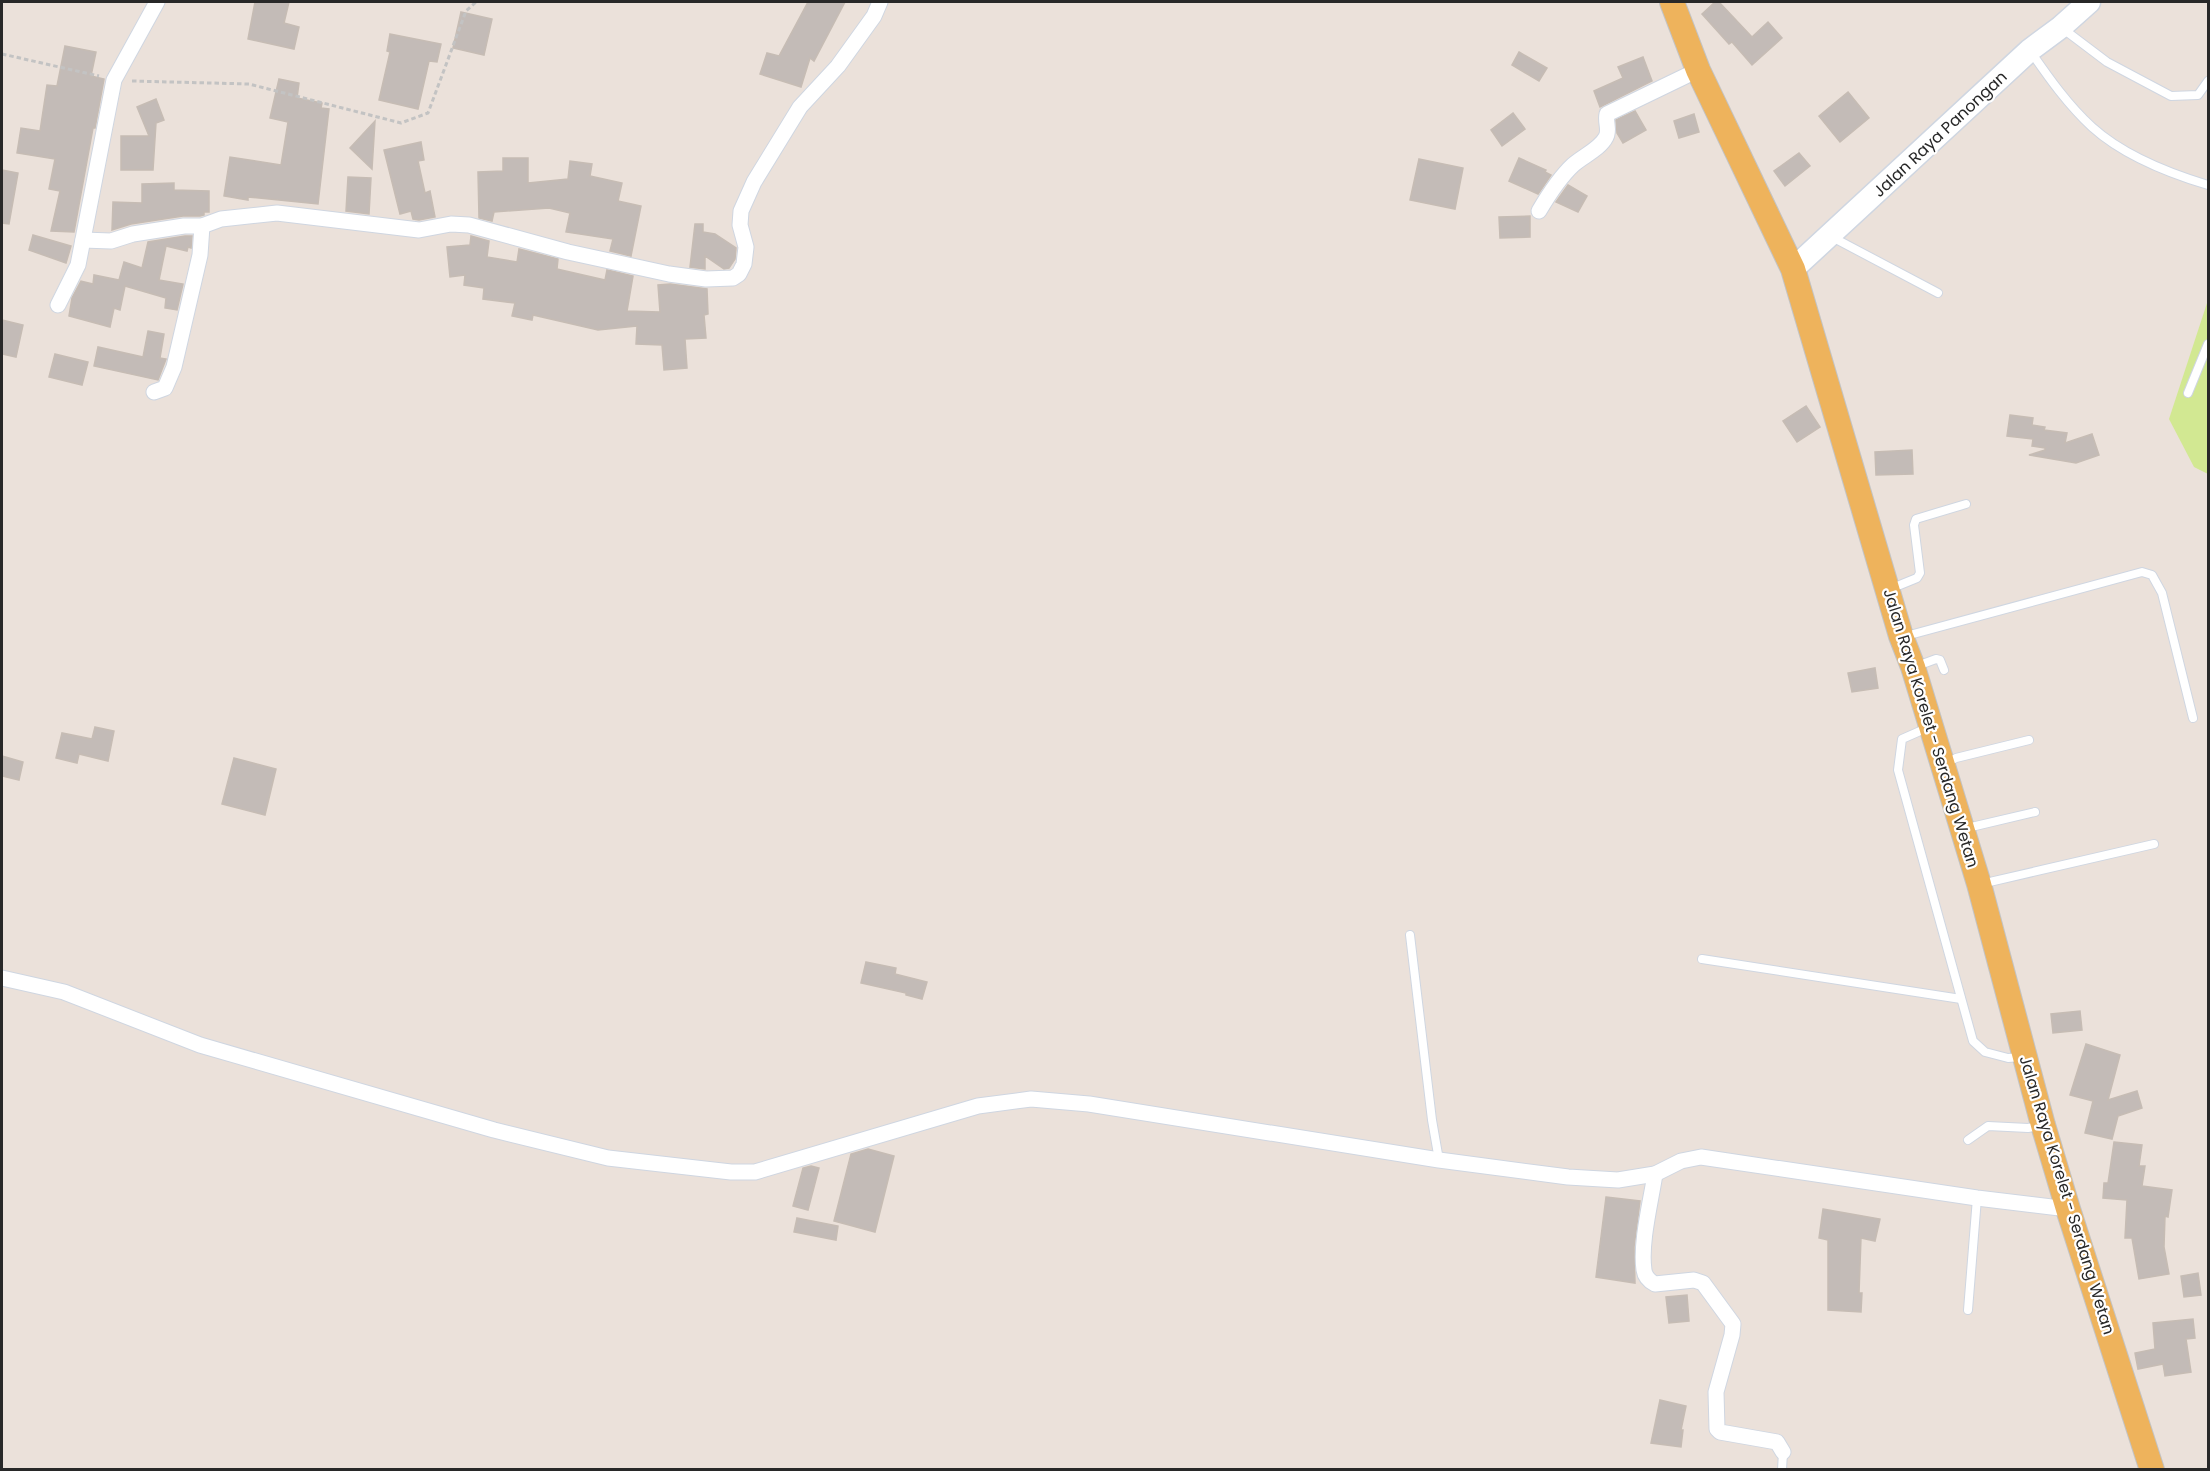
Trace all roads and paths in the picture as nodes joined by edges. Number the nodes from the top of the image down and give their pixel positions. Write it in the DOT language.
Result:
graph roads {
  1 [pos="157,2"];
  2 [pos="476,2"];
  3 [pos="880,2"];
  4 [pos="1672,2"];
  5 [pos="2089,2"];
  6 [pos="2061,27"];
  7 [pos="2030,50"];
  8 [pos="2,54"];
  9 [pos="1698,70"];
  10 [pos="114,80"];
  11 [pos="2208,81"];
  12 [pos="2208,185"];
  13 [pos="1539,211"];
  14 [pos="202,226"];
  15 [pos="1831,236"];
  16 [pos="83,240"];
  17 [pos="1793,270"];
  18 [pos="1938,293"];
  19 [pos="58,305"];
  20 [pos="2208,344"];
  21 [pos="154,392"];
  22 [pos="2188,393"];
  23 [pos="1966,504"];
  24 [pos="1888,590"];
  25 [pos="1901,636"];
  26 [pos="1913,667"];
  27 [pos="1944,670"];
  28 [pos="2193,718"];
  29 [pos="1931,726"];
  30 [pos="2029,740"];
  31 [pos="1943,765"];
  32 [pos="2035,812"];
  33 [pos="1962,829"];
  34 [pos="2154,844"];
  35 [pos="1979,884"];
  36 [pos="1410,934"];
  37 [pos="1702,959"];
  38 [pos="2,978"];
  39 [pos="1961,999"];
  40 [pos="2025,1056"];
  41 [pos="2043,1125"];
  42 [pos="1968,1140"];
  43 [pos="1439,1160"];
  44 [pos="1655,1174"];
  45 [pos="1977,1198"];
  46 [pos="2068,1209"];
  47 [pos="1968,1310"];
  48 [pos="1783,1452"];
  49 [pos="1782,1470"];
  50 [pos="2152,1470"];
  1 -- 10 [label="street"];
  2 -- 10 [label="path"];
  3 -- 14 [label="street"];
  4 -- 9 [label="main road, Jalan Raya Korelet - Serdang Wetan"];
  5 -- 6 [label="main road, Jalan Raya Panongan"];
  6 -- 7 [label="main road, Jalan Raya Panongan"];
  6 -- 11 [label="lane"];
  7 -- 12 [label="lane"];
  7 -- 15 [label="main road, Jalan Raya Panongan"];
  8 -- 10 [label="path"];
  9 -- 13 [label="street"];
  9 -- 17 [label="main road, Jalan Raya Korelet - Serdang Wetan"];
  10 -- 16 [label="street"];
  14 -- 16 [label="street"];
  14 -- 21 [label="street"];
  15 -- 17 [label="main road, Jalan Raya Panongan"];
  15 -- 18 [label="lane"];
  16 -- 19 [label="street"];
  17 -- 24 [label="main road, Jalan Raya Korelet - Serdang Wetan"];
  20 -- 22 [label="lane"];
  23 -- 24 [label="lane"];
  24 -- 25 [label="main road, Jalan Raya Korelet - Serdang Wetan"];
  25 -- 26 [label="main road, Jalan Raya Korelet - Serdang Wetan"];
  25 -- 28 [label="lane"];
  26 -- 27 [label="lane"];
  26 -- 29 [label="main road, Jalan Raya Korelet - Serdang Wetan"];
  29 -- 31 [label="main road, Jalan Raya Korelet - Serdang Wetan"];
  29 -- 39 [label="lane"];
  30 -- 31 [label="lane"];
  31 -- 33 [label="main road, Jalan Raya Korelet - Serdang Wetan"];
  32 -- 33 [label="lane"];
  33 -- 35 [label="main road, Jalan Raya Korelet - Serdang Wetan"];
  34 -- 35 [label="lane"];
  35 -- 40 [label="main road, Jalan Raya Korelet - Serdang Wetan"];
  36 -- 43 [label="lane"];
  37 -- 39 [label="lane"];
  38 -- 43 [label="street"];
  39 -- 40 [label="lane"];
  40 -- 41 [label="main road, Jalan Raya Korelet - Serdang Wetan"];
  41 -- 42 [label="lane"];
  41 -- 46 [label="main road, Jalan Raya Korelet - Serdang Wetan"];
  43 -- 44 [label="street"];
  44 -- 45 [label="street"];
  44 -- 48 [label="street"];
  45 -- 46 [label="street"];
  45 -- 47 [label="lane"];
  46 -- 50 [label="main road, Jalan Raya Korelet - Serdang Wetan"];
  48 -- 49 [label="lane"];
}
